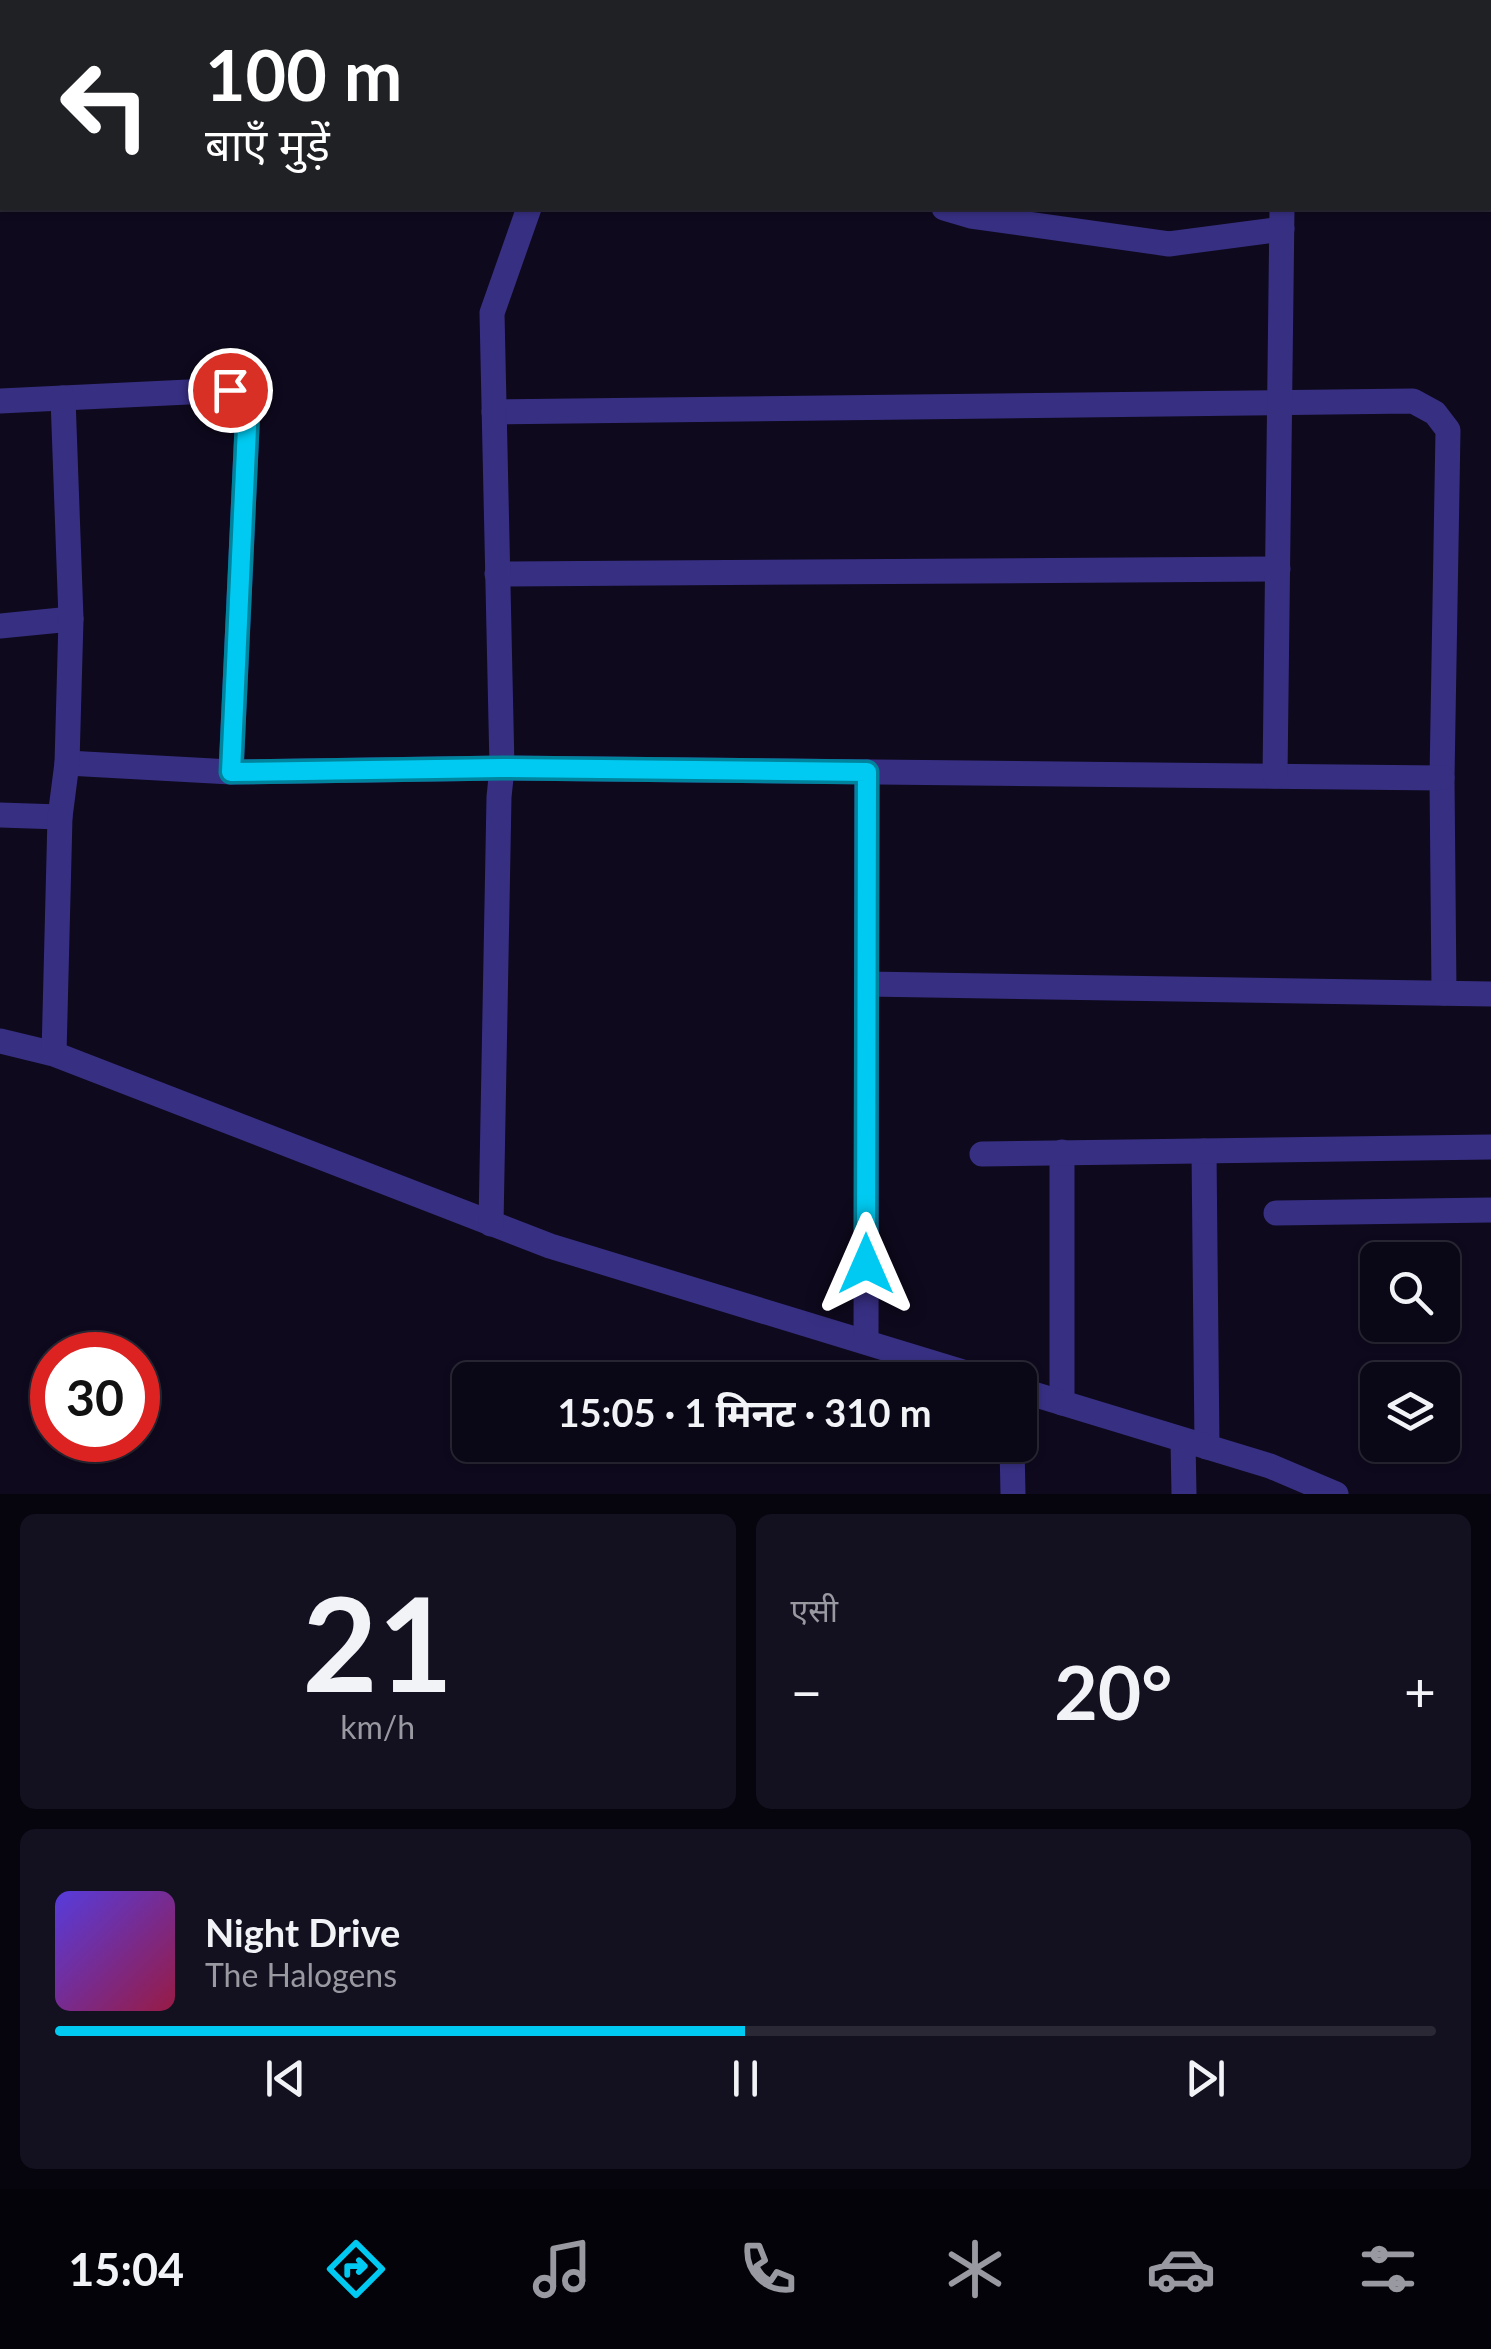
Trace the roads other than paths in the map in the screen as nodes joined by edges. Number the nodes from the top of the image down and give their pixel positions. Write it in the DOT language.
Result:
graph roads {
  1 [pos="528,210"];
  2 [pos="951,210"];
  3 [pos="1282,218"];
  4 [pos="63,398"];
  5 [pos="0,401"];
  6 [pos="1280,404"];
  7 [pos="494,412"];
  8 [pos="1278,569"];
  9 [pos="498,574"];
  10 [pos="71,620"];
  11 [pos="0,626"];
  12 [pos="67,764"];
  13 [pos="502,768"];
  14 [pos="231,772"];
  15 [pos="867,772"];
  16 [pos="1275,776"];
  17 [pos="1442,778"];
  18 [pos="0,814"];
  19 [pos="60,817"];
  20 [pos="866,984"];
  21 [pos="1444,992"];
  22 [pos="1491,994"];
  23 [pos="0,1041"];
  24 [pos="54,1054"];
  25 [pos="1491,1147"];
  26 [pos="1204,1151"];
  27 [pos="1062,1152"];
  28 [pos="982,1154"];
  29 [pos="1491,1210"];
  30 [pos="1276,1213"];
  31 [pos="491,1224"];
  32 [pos="866,1342"];
  33 [pos="931,1362"];
  34 [pos="1037,1395"];
  35 [pos="1062,1403"];
  36 [pos="1195,1444"];
  37 [pos="1012,1462"];
  38 [pos="1298,1486"];
  39 [pos="1012,1494"];
  40 [pos="1184,1494"];
  41 [pos="1336,1494"];
  1 -- 7 [label="street"];
  2 -- 3 [label="street"];
  3 -- 6 [label="street"];
  4 -- 5 [label="street"];
  4 -- 10 [label="street"];
  4 -- 14 [label="street"];
  6 -- 7 [label="street"];
  6 -- 8 [label="street"];
  6 -- 17 [label="street"];
  7 -- 9 [label="street"];
  8 -- 9 [label="street"];
  8 -- 16 [label="street"];
  9 -- 13 [label="street"];
  10 -- 11 [label="street"];
  10 -- 12 [label="street"];
  12 -- 14 [label="street"];
  12 -- 19 [label="street"];
  13 -- 14 [label="street"];
  13 -- 15 [label="street"];
  13 -- 31 [label="street"];
  15 -- 16 [label="street"];
  15 -- 20 [label="street"];
  16 -- 17 [label="street"];
  17 -- 21 [label="street"];
  18 -- 19 [label="street"];
  19 -- 24 [label="street"];
  20 -- 21 [label="street"];
  20 -- 32 [label="street"];
  21 -- 22 [label="street"];
  23 -- 24 [label="street"];
  24 -- 31 [label="street"];
  25 -- 26 [label="street"];
  26 -- 27 [label="street"];
  26 -- 36 [label="street"];
  27 -- 28 [label="street"];
  27 -- 35 [label="street"];
  29 -- 30 [label="street"];
  31 -- 32 [label="street"];
  32 -- 33 [label="street"];
  34 -- 35 [label="street"];
  35 -- 36 [label="street"];
  36 -- 38 [label="street"];
  36 -- 40 [label="street"];
  37 -- 39 [label="street"];
  38 -- 41 [label="street"];
}
